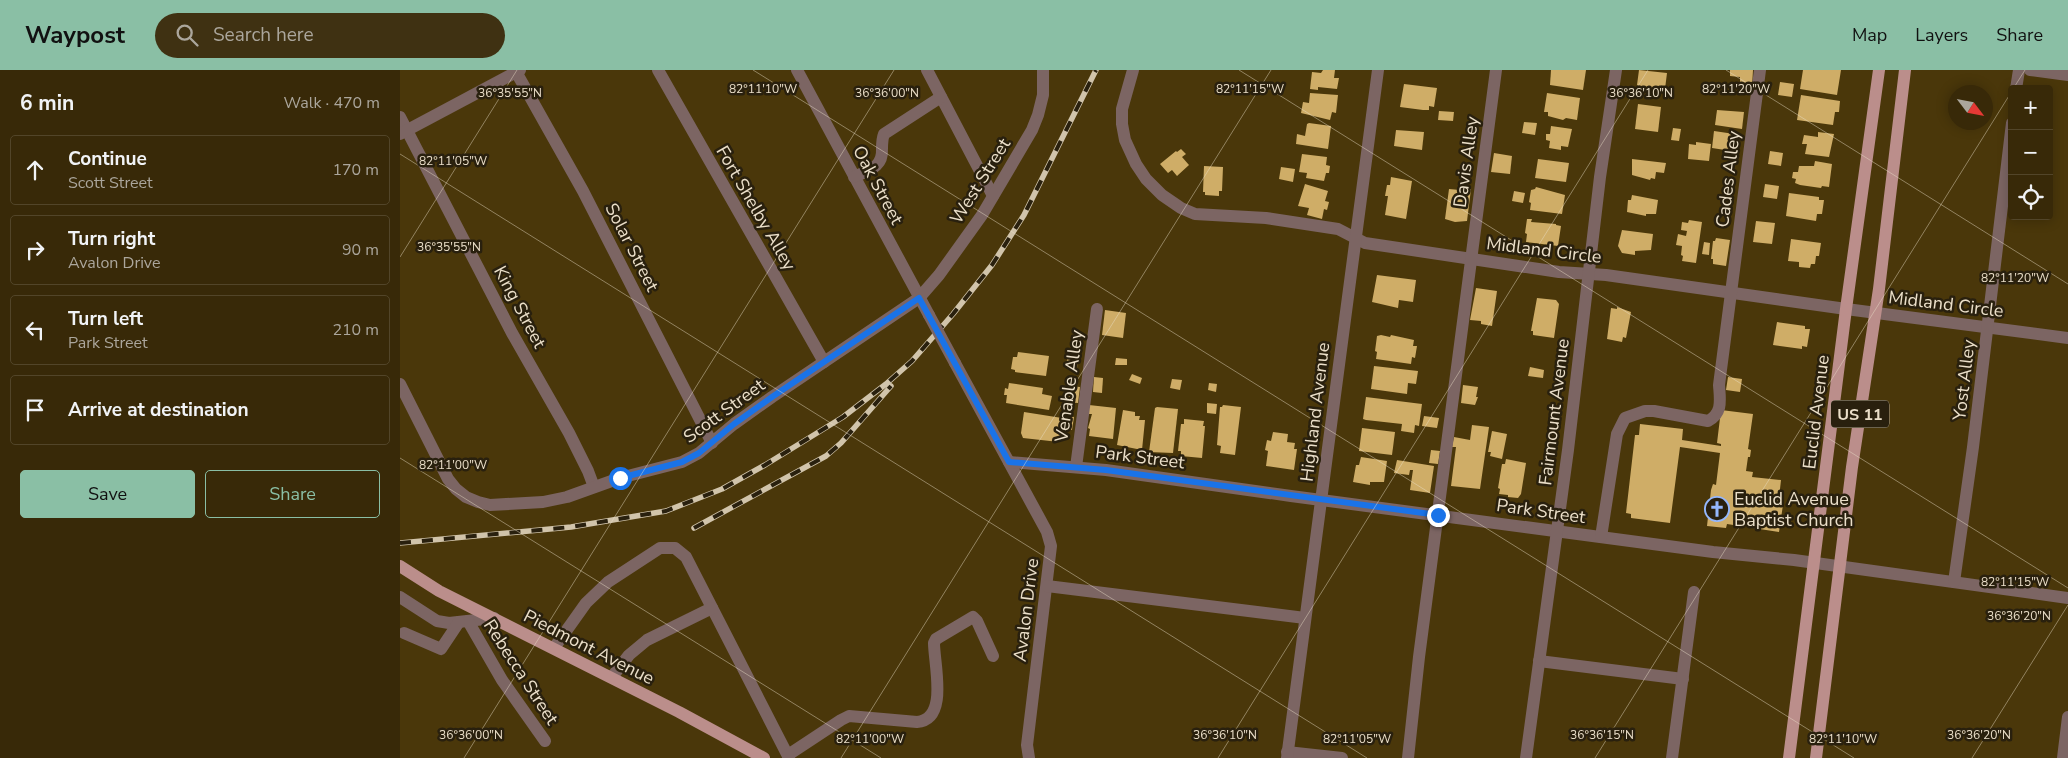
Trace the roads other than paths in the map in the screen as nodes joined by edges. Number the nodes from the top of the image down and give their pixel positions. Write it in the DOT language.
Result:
graph roads {
  1 [pos="658,70"];
  2 [pos="797,70"];
  3 [pos="927,70"];
  4 [pos="1043,70"];
  5 [pos="1133,70"];
  6 [pos="1378,70"];
  7 [pos="1496,70"];
  8 [pos="1616,70"];
  9 [pos="1760,70"];
  10 [pos="1879,70"];
  11 [pos="1905,70"];
  12 [pos="2019,70"];
  13 [pos="2030,70"];
  14 [pos="517,71"];
  15 [pos="2068,75"];
  16 [pos="2017,85"];
  17 [pos="942,97"];
  18 [pos="400,117"];
  19 [pos="2011,130"];
  20 [pos="403,132"];
  21 [pos="854,177"];
  22 [pos="994,196"];
  23 [pos="1355,238"];
  24 [pos="1471,259"];
  25 [pos="1588,275"];
  26 [pos="1732,293"];
  27 [pos="919,298"];
  28 [pos="1097,309"];
  29 [pos="1846,309"];
  30 [pos="1875,313"];
  31 [pos="929,315"];
  32 [pos="1988,327"];
  33 [pos="2068,338"];
  34 [pos="824,362"];
  35 [pos="400,384"];
  36 [pos="712,443"];
  37 [pos="1009,462"];
  38 [pos="1076,467"];
  39 [pos="594,487"];
  40 [pos="1321,500"];
  41 [pos="1438,515"];
  42 [pos="1557,531"];
  43 [pos="1601,537"];
  44 [pos="1814,563"];
  45 [pos="400,566"];
  46 [pos="1839,567"];
  47 [pos="1954,582"];
  48 [pos="1047,586"];
  49 [pos="1694,592"];
  50 [pos="400,598"];
  51 [pos="2068,598"];
  52 [pos="712,608"];
  53 [pos="494,618"];
  54 [pos="1305,618"];
  55 [pos="464,622"];
  56 [pos="404,632"];
  57 [pos="554,648"];
  58 [pos="993,656"];
  59 [pos="1539,661"];
  60 [pos="612,677"];
  61 [pos="1683,678"];
  62 [pos="2068,717"];
  63 [pos="545,741"];
  64 [pos="1287,755"];
  65 [pos="789,757"];
  66 [pos="764,758"];
  67 [pos="1029,758"];
  68 [pos="1342,758"];
  69 [pos="1408,758"];
  70 [pos="1526,758"];
  71 [pos="1672,758"];
  72 [pos="1789,758"];
  73 [pos="1816,758"];
  74 [pos="2063,758"];
  1 -- 34 [label="street, Fort Shelby Alley"];
  2 -- 21 [label="street, Oak Street"];
  3 -- 17 [label="street"];
  4 -- 22 [label="street, West Street"];
  5 -- 23 [label="street, Midland Circle"];
  6 -- 23 [label="street, Highland Avenue"];
  7 -- 24 [label="street, Davis Alley"];
  8 -- 25 [label="street, Fairmount Avenue"];
  9 -- 26 [label="street, Cades Alley"];
  10 -- 29 [label="main road, Euclid Avenue / US 11"];
  11 -- 30 [label="main road, US 11"];
  12 -- 16 [label="street"];
  13 -- 15 [label="street"];
  14 -- 20 [label="street"];
  14 -- 36 [label="street, Solar Street"];
  17 -- 21 [label="street"];
  17 -- 22 [label="street"];
  18 -- 20 [label="street, King Street"];
  19 -- 32 [label="street, Yost Alley"];
  20 -- 39 [label="street, King Street"];
  21 -- 27 [label="street, Oak Street"];
  22 -- 27 [label="street, West Street"];
  23 -- 24 [label="street, Midland Circle"];
  23 -- 40 [label="street, Highland Avenue"];
  24 -- 25 [label="street, Midland Circle"];
  24 -- 41 [label="street, Davis Alley"];
  25 -- 26 [label="street, Midland Circle"];
  25 -- 42 [label="street, Fairmount Avenue"];
  26 -- 29 [label="street, Midland Circle"];
  26 -- 43 [label="street, Cades Alley"];
  27 -- 31 [label="street, Oak Street"];
  27 -- 34 [label="street, Scott Street"];
  28 -- 38 [label="street, Venable Alley"];
  29 -- 30 [label="street, Midland Circle"];
  29 -- 44 [label="main road, Euclid Avenue / US 11"];
  30 -- 32 [label="street, Midland Circle"];
  30 -- 46 [label="main road, US 11"];
  31 -- 37 [label="street, Avalon Drive, bridge"];
  32 -- 33 [label="street, Midland Circle"];
  32 -- 47 [label="street, Yost Alley"];
  34 -- 36 [label="street, Scott Street"];
  35 -- 39 [label="street, Scott Street"];
  36 -- 39 [label="street, Scott Street"];
  37 -- 38 [label="street, Park Street"];
  37 -- 48 [label="street, Avalon Drive"];
  38 -- 40 [label="street, Park Street"];
  40 -- 41 [label="street, Park Street"];
  40 -- 54 [label="street, Highland Avenue"];
  41 -- 42 [label="street, Park Street"];
  41 -- 69 [label="street, Davis Alley"];
  42 -- 43 [label="street, Park Street"];
  42 -- 59 [label="street, Fairmount Avenue"];
  43 -- 44 [label="street, Park Street"];
  44 -- 46 [label="street, Park Street"];
  44 -- 72 [label="main road, Euclid Avenue / US 11"];
  45 -- 53 [label="main road, Piedmont Avenue"];
  46 -- 47 [label="street, Park Street"];
  46 -- 73 [label="main road, US 11"];
  47 -- 51 [label="street, Park Street"];
  48 -- 54 [label="street"];
  48 -- 67 [label="street, Avalon Drive"];
  49 -- 61 [label="street"];
  50 -- 55 [label="street"];
  52 -- 57 [label="street"];
  52 -- 60 [label="street"];
  52 -- 65 [label="street"];
  53 -- 55 [label="street"];
  53 -- 57 [label="main road, Piedmont Avenue"];
  54 -- 64 [label="street, Highland Avenue"];
  55 -- 56 [label="street"];
  55 -- 63 [label="street, Rebecca Street"];
  57 -- 60 [label="main road, Piedmont Avenue"];
  58 -- 65 [label="street"];
  59 -- 61 [label="street"];
  59 -- 70 [label="street, Fairmount Avenue"];
  60 -- 66 [label="main road, Piedmont Avenue"];
  61 -- 71 [label="street"];
  62 -- 74 [label="street"];
  64 -- 68 [label="street"];
}
